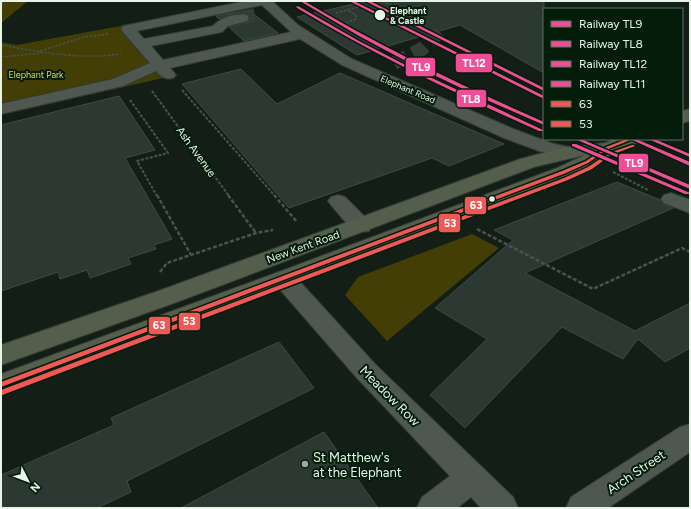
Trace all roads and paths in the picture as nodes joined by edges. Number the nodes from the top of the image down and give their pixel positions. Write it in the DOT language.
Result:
graph roads {
  1 [pos="6,1"];
  2 [pos="264,1"];
  3 [pos="382,1"];
  4 [pos="1,4"];
  5 [pos="358,7"];
  6 [pos="347,10"];
  7 [pos="274,11"];
  8 [pos="405,12"];
  9 [pos="336,13"];
  10 [pos="335,27"];
  11 [pos="128,29"];
  12 [pos="302,34"];
  13 [pos="1,45"];
  14 [pos="144,47"];
  15 [pos="38,52"];
  16 [pos="46,53"];
  17 [pos="1,57"];
  18 [pos="388,65"];
  19 [pos="164,70"];
  20 [pos="372,73"];
  21 [pos="124,81"];
  22 [pos="1,109"];
  23 [pos="628,140"];
  24 [pos="607,148"];
  25 [pos="566,152"];
  26 [pos="613,172"];
  27 [pos="642,188"];
  28 [pos="671,199"];
  29 [pos="338,201"];
  30 [pos="690,207"];
  31 [pos="297,222"];
  32 [pos="362,226"];
  33 [pos="475,228"];
  34 [pos="256,234"];
  35 [pos="690,252"];
  36 [pos="191,255"];
  37 [pos="167,264"];
  38 [pos="158,276"];
  39 [pos="284,278"];
  40 [pos="1,355"];
  41 [pos="1,385"];
  42 [pos="690,436"];
  43 [pos="472,478"];
  44 [pos="433,508"];
  45 [pos="502,508"];
  46 [pos="582,508"];
  1 -- 4 [label="path"];
  2 -- 7 [label="street, Elephant Road"];
  2 -- 11 [label="street"];
  3 -- 8 [label="path"];
  5 -- 6 [label="path"];
  6 -- 9 [label="path"];
  6 -- 10 [label="path"];
  7 -- 12 [label="street, Elephant Road"];
  7 -- 14 [label="street"];
  11 -- 14 [label="street"];
  11 -- 15 [label="path"];
  12 -- 19 [label="street"];
  12 -- 20 [label="street, Elephant Road"];
  13 -- 15 [label="path"];
  14 -- 16 [label="path"];
  14 -- 19 [label="street"];
  15 -- 16 [label="path"];
  16 -- 17 [label="path"];
  18 -- 20 [label="street"];
  19 -- 21 [label="street"];
  19 -- 31 [label="path"];
  20 -- 25 [label="street, Elephant Road"];
  21 -- 22 [label="street"];
  21 -- 34 [label="path, Ash Avenue"];
  21 -- 36 [label="path"];
  23 -- 24 [label="highway, New Kent Road"];
  24 -- 25 [label="highway, New Kent Road"];
  24 -- 39 [label="highway, New Kent Road"];
  25 -- 32 [label="highway, New Kent Road"];
  26 -- 27 [label="path"];
  28 -- 30 [label="street"];
  29 -- 32 [label="street"];
  32 -- 40 [label="highway, New Kent Road"];
  33 -- 35 [label="path"];
  37 -- 38 [label="path"];
  39 -- 41 [label="highway, New Kent Road"];
  39 -- 43 [label="street, Meadow Row"];
  42 -- 46 [label="street, Arch Street"];
  43 -- 44 [label="street"];
  43 -- 45 [label="street, Meadow Row"];
}
